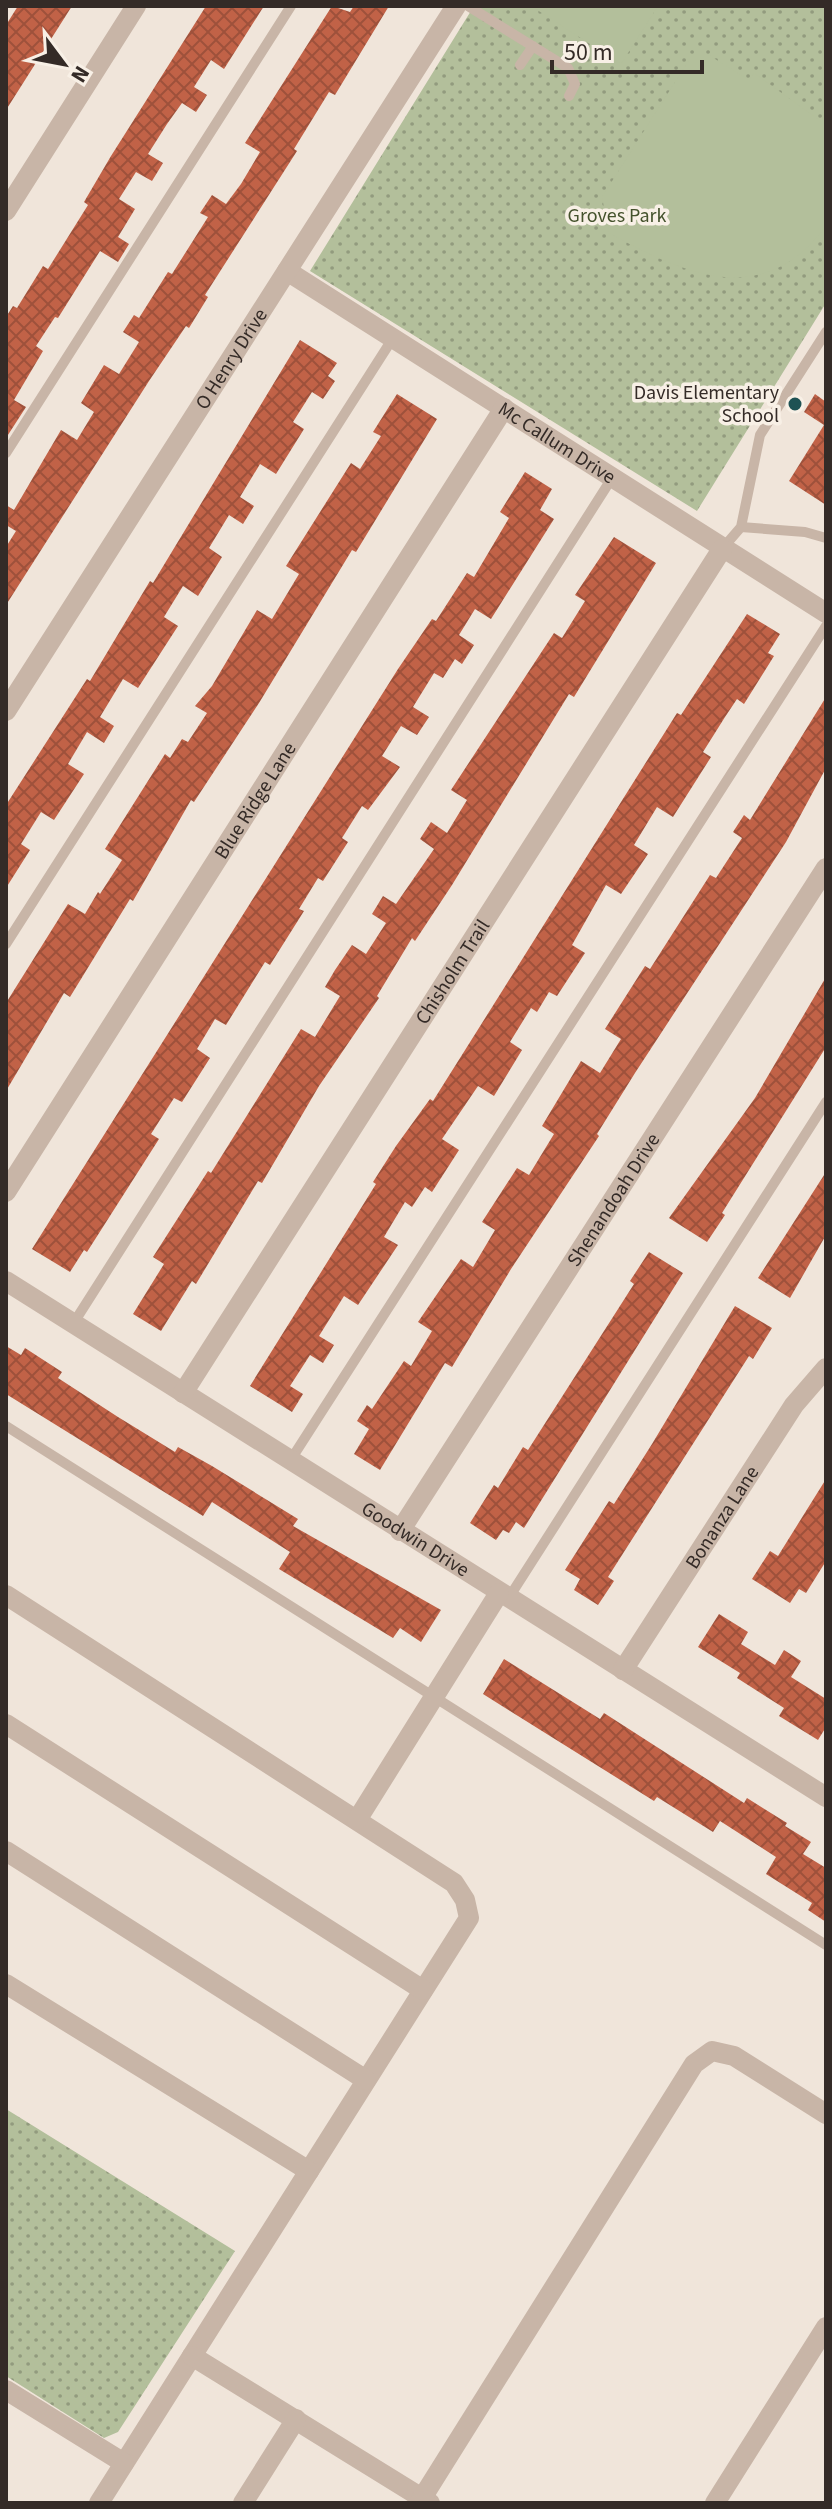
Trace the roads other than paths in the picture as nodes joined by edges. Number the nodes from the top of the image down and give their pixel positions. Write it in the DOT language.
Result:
graph roads {
  1 [pos="136,6"];
  2 [pos="291,6"];
  3 [pos="467,7"];
  4 [pos="533,46"];
  5 [pos="520,65"];
  6 [pos="569,96"];
  7 [pos="6,211"];
  8 [pos="287,271"];
  9 [pos="826,332"];
  10 [pos="393,338"];
  11 [pos="504,408"];
  12 [pos="6,453"];
  13 [pos="612,478"];
  14 [pos="741,527"];
  15 [pos="826,538"];
  16 [pos="722,549"];
  17 [pos="826,613"];
  18 [pos="826,626"];
  19 [pos="6,711"];
  20 [pos="826,868"];
  21 [pos="6,944"];
  22 [pos="826,1102"];
  23 [pos="6,1192"];
  24 [pos="6,1281"];
  25 [pos="73,1324"];
  26 [pos="826,1368"];
  27 [pos="183,1393"];
  28 [pos="6,1426"];
  29 [pos="290,1461"];
  30 [pos="400,1531"];
  31 [pos="6,1595"];
  32 [pos="503,1596"];
  33 [pos="623,1670"];
  34 [pos="435,1694"];
  35 [pos="6,1724"];
  36 [pos="826,1797"];
  37 [pos="357,1820"];
  38 [pos="6,1851"];
  39 [pos="826,1945"];
  40 [pos="6,1984"];
  41 [pos="423,1990"];
  42 [pos="366,2080"];
  43 [pos="826,2114"];
  44 [pos="309,2171"];
  45 [pos="826,2327"];
  46 [pos="192,2356"];
  47 [pos="6,2390"];
  48 [pos="296,2419"];
  49 [pos="124,2463"];
  50 [pos="424,2501"];
  51 [pos="99,2503"];
  52 [pos="243,2503"];
  53 [pos="715,2503"];
  1 -- 7 [label="street"];
  2 -- 12 [label="lane"];
  3 -- 4 [label="lane"];
  3 -- 8 [label="street, O Henry Drive"];
  4 -- 5 [label="lane"];
  4 -- 6 [label="lane"];
  8 -- 10 [label="street, Mc Callum Drive"];
  8 -- 19 [label="street, O Henry Drive"];
  9 -- 14 [label="lane"];
  10 -- 11 [label="street, Mc Callum Drive"];
  10 -- 21 [label="lane"];
  11 -- 13 [label="street, Mc Callum Drive"];
  11 -- 23 [label="street, Blue Ridge Lane"];
  13 -- 16 [label="street, Mc Callum Drive"];
  13 -- 25 [label="lane"];
  14 -- 15 [label="lane"];
  14 -- 16 [label="lane"];
  16 -- 17 [label="street, Mc Callum Drive"];
  16 -- 27 [label="street, Chisholm Trail"];
  18 -- 29 [label="lane"];
  20 -- 30 [label="street, Shenandoah Drive"];
  22 -- 32 [label="lane"];
  24 -- 25 [label="street, Goodwin Drive"];
  25 -- 27 [label="street, Goodwin Drive"];
  26 -- 33 [label="street, Bonanza Lane"];
  27 -- 29 [label="street, Goodwin Drive"];
  28 -- 34 [label="lane"];
  29 -- 30 [label="street, Goodwin Drive"];
  30 -- 32 [label="street, Goodwin Drive"];
  31 -- 37 [label="street"];
  32 -- 33 [label="street, Goodwin Drive"];
  32 -- 34 [label="street"];
  33 -- 36 [label="street, Goodwin Drive"];
  34 -- 37 [label="street"];
  34 -- 39 [label="lane"];
  35 -- 41 [label="street"];
  37 -- 41 [label="street"];
  38 -- 42 [label="street"];
  40 -- 44 [label="street"];
  41 -- 42 [label="street"];
  42 -- 44 [label="street"];
  43 -- 50 [label="street"];
  44 -- 46 [label="street"];
  45 -- 53 [label="street"];
  46 -- 48 [label="street"];
  46 -- 49 [label="street"];
  47 -- 49 [label="street"];
  48 -- 50 [label="street"];
  48 -- 52 [label="street"];
  49 -- 51 [label="street"];
}
